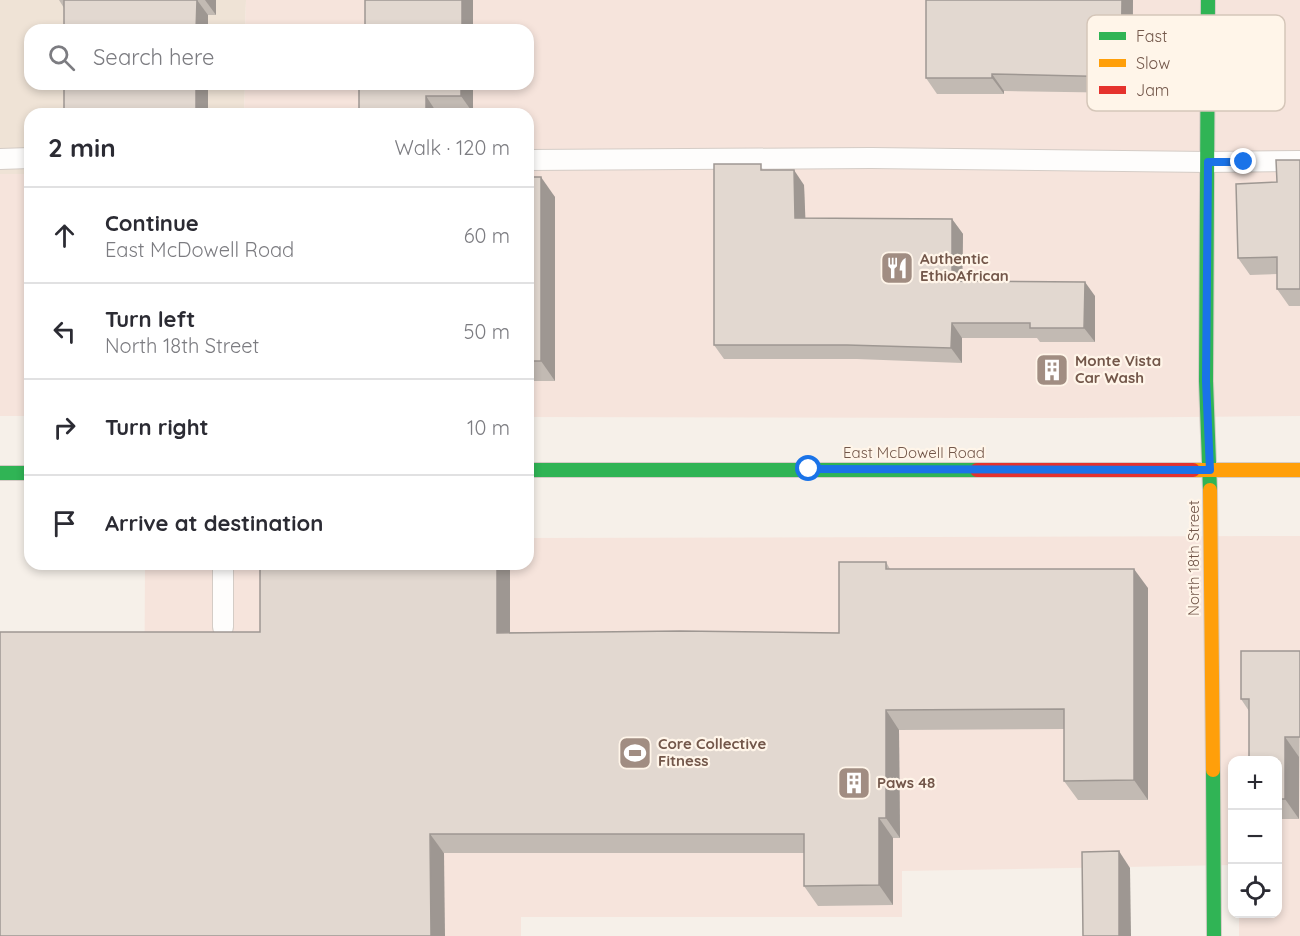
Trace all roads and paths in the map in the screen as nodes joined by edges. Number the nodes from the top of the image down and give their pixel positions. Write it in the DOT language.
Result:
graph roads {
  1 [pos="1208,111"];
  2 [pos="24,158"];
  3 [pos="0,159"];
  4 [pos="534,160"];
  5 [pos="1300,161"];
  6 [pos="1208,162"];
  7 [pos="534,470"];
  8 [pos="1210,470"];
  9 [pos="1300,470"];
  10 [pos="0,473"];
  11 [pos="24,473"];
  12 [pos="223,570"];
  13 [pos="223,627"];
  14 [pos="1214,936"];
  1 -- 6 [label="street, North 18th Street"];
  2 -- 3 [label="lane"];
  4 -- 6 [label="lane"];
  5 -- 6 [label="lane"];
  6 -- 8 [label="street, North 18th Street"];
  7 -- 8 [label="street, East McDowell Road"];
  8 -- 9 [label="street, East McDowell Road"];
  8 -- 14 [label="street, North 18th Street"];
  10 -- 11 [label="street"];
  12 -- 13 [label="lane"];
}
